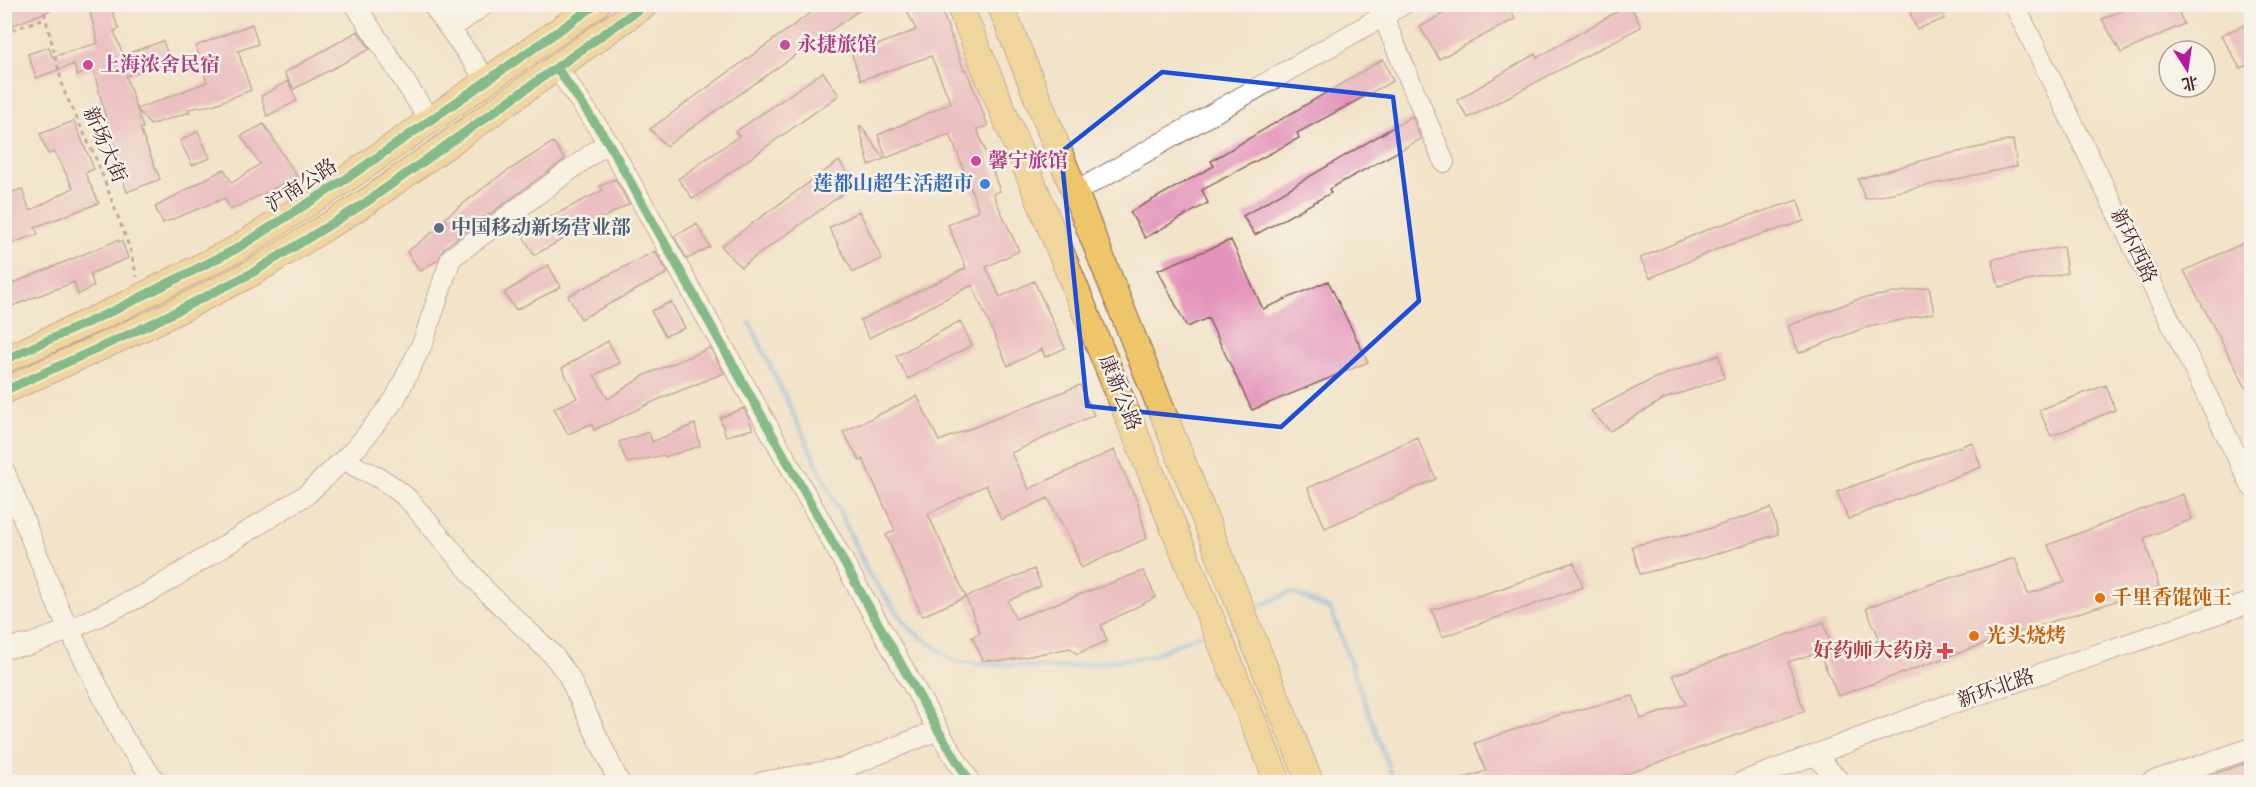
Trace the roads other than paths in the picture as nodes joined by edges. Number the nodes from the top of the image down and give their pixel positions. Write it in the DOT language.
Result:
graph roads {
  1 [pos="355,4"];
  2 [pos="432,4"];
  3 [pos="486,4"];
  4 [pos="597,4"];
  5 [pos="646,4"];
  6 [pos="959,4"];
  7 [pos="1000,4"];
  8 [pos="1404,4"];
  9 [pos="2014,4"];
  10 [pos="1381,10"];
  11 [pos="450,29"];
  12 [pos="557,68"];
  13 [pos="487,81"];
  14 [pos="430,121"];
  15 [pos="608,142"];
  16 [pos="1444,162"];
  17 [pos="1074,193"];
  18 [pos="4,360"];
  19 [pos="4,392"];
  20 [pos="346,458"];
  21 [pos="4,470"];
  22 [pos="2252,487"];
  23 [pos="2252,603"];
  24 [pos="69,630"];
  25 [pos="4,648"];
  26 [pos="938,730"];
  27 [pos="2252,748"];
  28 [pos="1816,756"];
  29 [pos="156,783"];
  30 [pos="618,783"];
  31 [pos="762,783"];
  32 [pos="970,783"];
  33 [pos="1278,783"];
  34 [pos="1310,783"];
  35 [pos="1742,783"];
  36 [pos="1830,783"];
  37 [pos="1840,783"];
  38 [pos="2151,783"];
  1 -- 14 [label="street"];
  2 -- 11 [label="street"];
  3 -- 11 [label="street"];
  4 -- 13 [label="main road, 沪南公路"];
  5 -- 12 [label="main road"];
  6 -- 33 [label="main road, 康新公路"];
  7 -- 17 [label="main road, 康新公路"];
  8 -- 10 [label="street"];
  9 -- 22 [label="street, 新环西路"];
  10 -- 16 [label="street"];
  10 -- 17 [label="street"];
  11 -- 13 [label="street"];
  12 -- 15 [label="street"];
  12 -- 19 [label="main road"];
  13 -- 14 [label="main road, 沪南公路"];
  14 -- 18 [label="main road, 沪南公路"];
  15 -- 20 [label="street"];
  15 -- 26 [label="street"];
  17 -- 34 [label="main road, 康新公路"];
  20 -- 24 [label="street"];
  20 -- 30 [label="street"];
  21 -- 24 [label="street"];
  23 -- 28 [label="street, 新环北路"];
  24 -- 25 [label="street"];
  24 -- 29 [label="street"];
  26 -- 31 [label="street"];
  26 -- 32 [label="street"];
  27 -- 38 [label="street"];
  28 -- 35 [label="street, 新环北路"];
  28 -- 36 [label="street"];
  28 -- 37 [label="street"];
}
